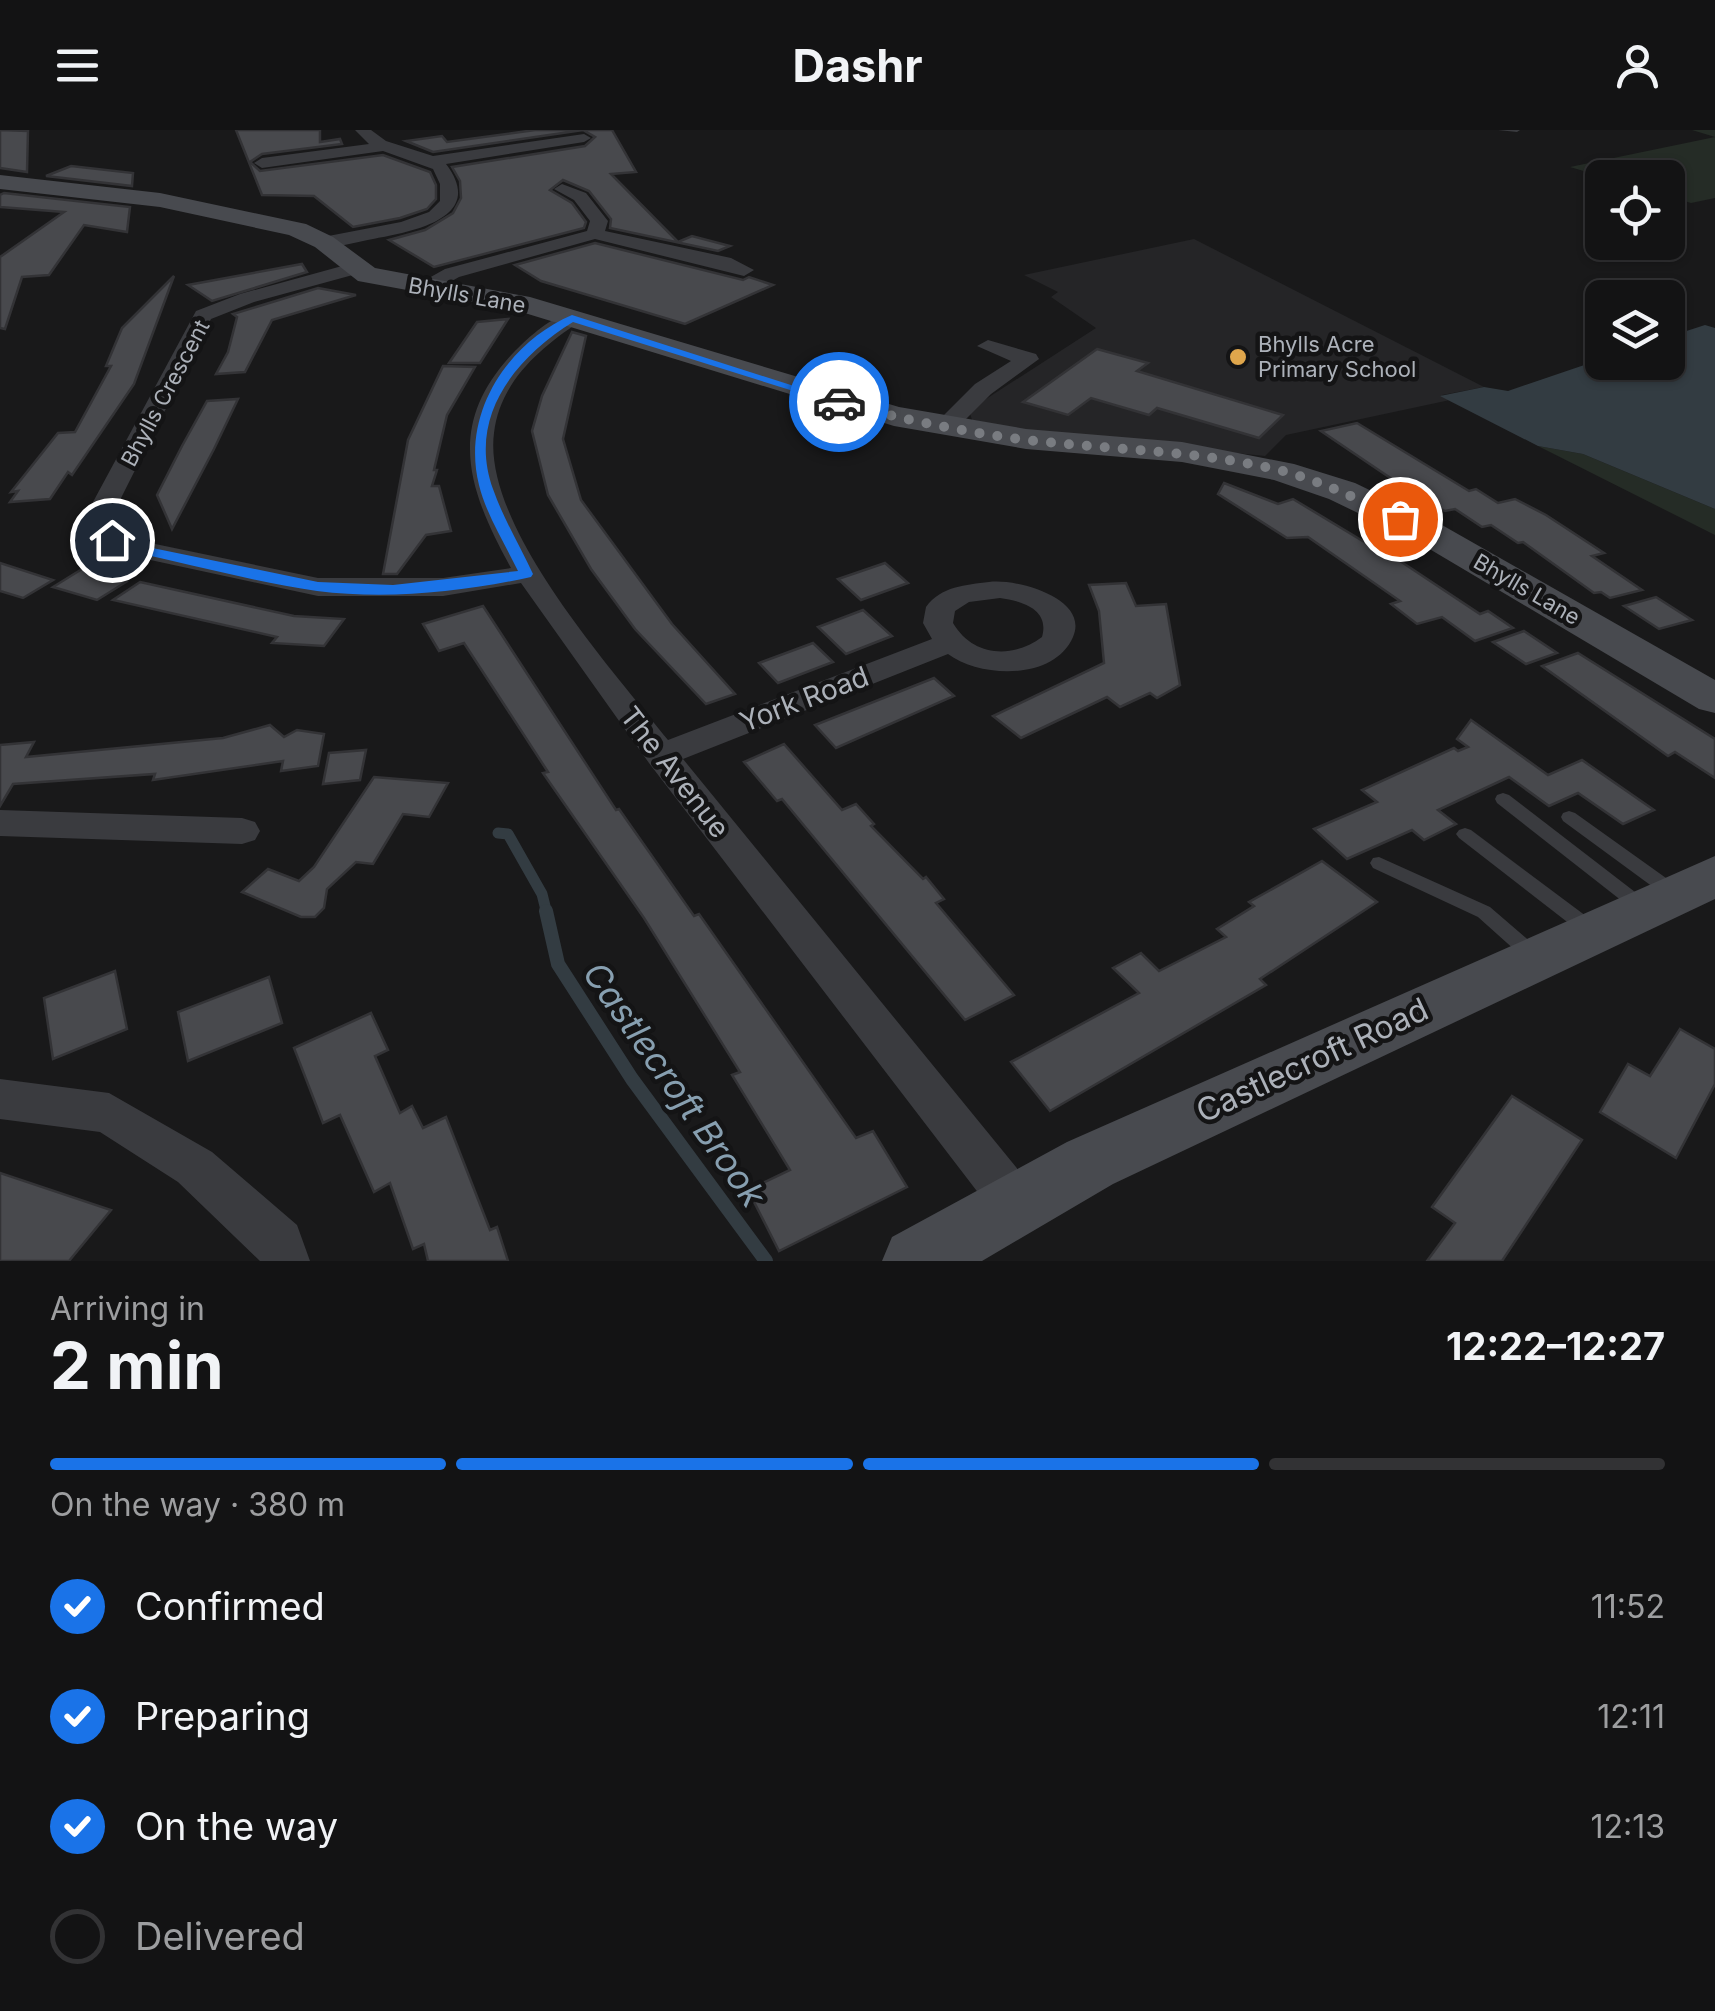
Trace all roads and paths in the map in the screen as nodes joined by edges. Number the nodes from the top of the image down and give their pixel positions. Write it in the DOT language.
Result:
graph roads {
  1 [pos="362,130"];
  2 [pos="1501,130"];
  3 [pos="1517,130"];
  4 [pos="584,138"];
  5 [pos="380,147"];
  6 [pos="273,160"];
  7 [pos="428,162"];
  8 [pos="0,182"];
  9 [pos="598,185"];
  10 [pos="596,234"];
  11 [pos="324,242"];
  12 [pos="353,268"];
  13 [pos="730,269"];
  14 [pos="428,287"];
  15 [pos="572,318"];
  16 [pos="988,346"];
  17 [pos="946,426"];
  18 [pos="526,574"];
  19 [pos="947,644"];
  20 [pos="1715,699"];
  21 [pos="661,755"];
  22 [pos="1503,800"];
  23 [pos="1569,817"];
  24 [pos="0,823"];
  25 [pos="242,831"];
  26 [pos="1464,834"];
  27 [pos="1379,863"];
  28 [pos="1655,901"];
  29 [pos="1536,957"];
  30 [pos="0,1099"];
  31 [pos="1016,1204"];
  32 [pos="935,1257"];
  33 [pos="285,1261"];
  1 -- 5 [label="street"];
  2 -- 3 [label="lane"];
  4 -- 7 [label="street"];
  5 -- 6 [label="street"];
  5 -- 7 [label="street"];
  7 -- 11 [label="street"];
  8 -- 11 [label="street, Bhylls Lane"];
  9 -- 10 [label="street"];
  10 -- 13 [label="street"];
  10 -- 14 [label="street"];
  11 -- 12 [label="street, Bhylls Lane"];
  12 -- 14 [label="street, Bhylls Lane"];
  12 -- 18 [label="street, Bhylls Crescent"];
  14 -- 15 [label="street, Bhylls Lane"];
  15 -- 17 [label="street, Bhylls Lane"];
  15 -- 18 [label="street, The Avenue"];
  16 -- 17 [label="street"];
  17 -- 20 [label="street, Bhylls Lane"];
  18 -- 21 [label="street, The Avenue"];
  19 -- 21 [label="street, York Road"];
  21 -- 31 [label="street, The Avenue"];
  22 -- 28 [label="lane"];
  23 -- 28 [label="lane"];
  24 -- 25 [label="street"];
  26 -- 28 [label="lane"];
  27 -- 29 [label="lane"];
  28 -- 29 [label="street, Castlecroft Road"];
  29 -- 31 [label="street, Castlecroft Road"];
  30 -- 33 [label="street"];
  31 -- 32 [label="street, Castlecroft Road"];
}
